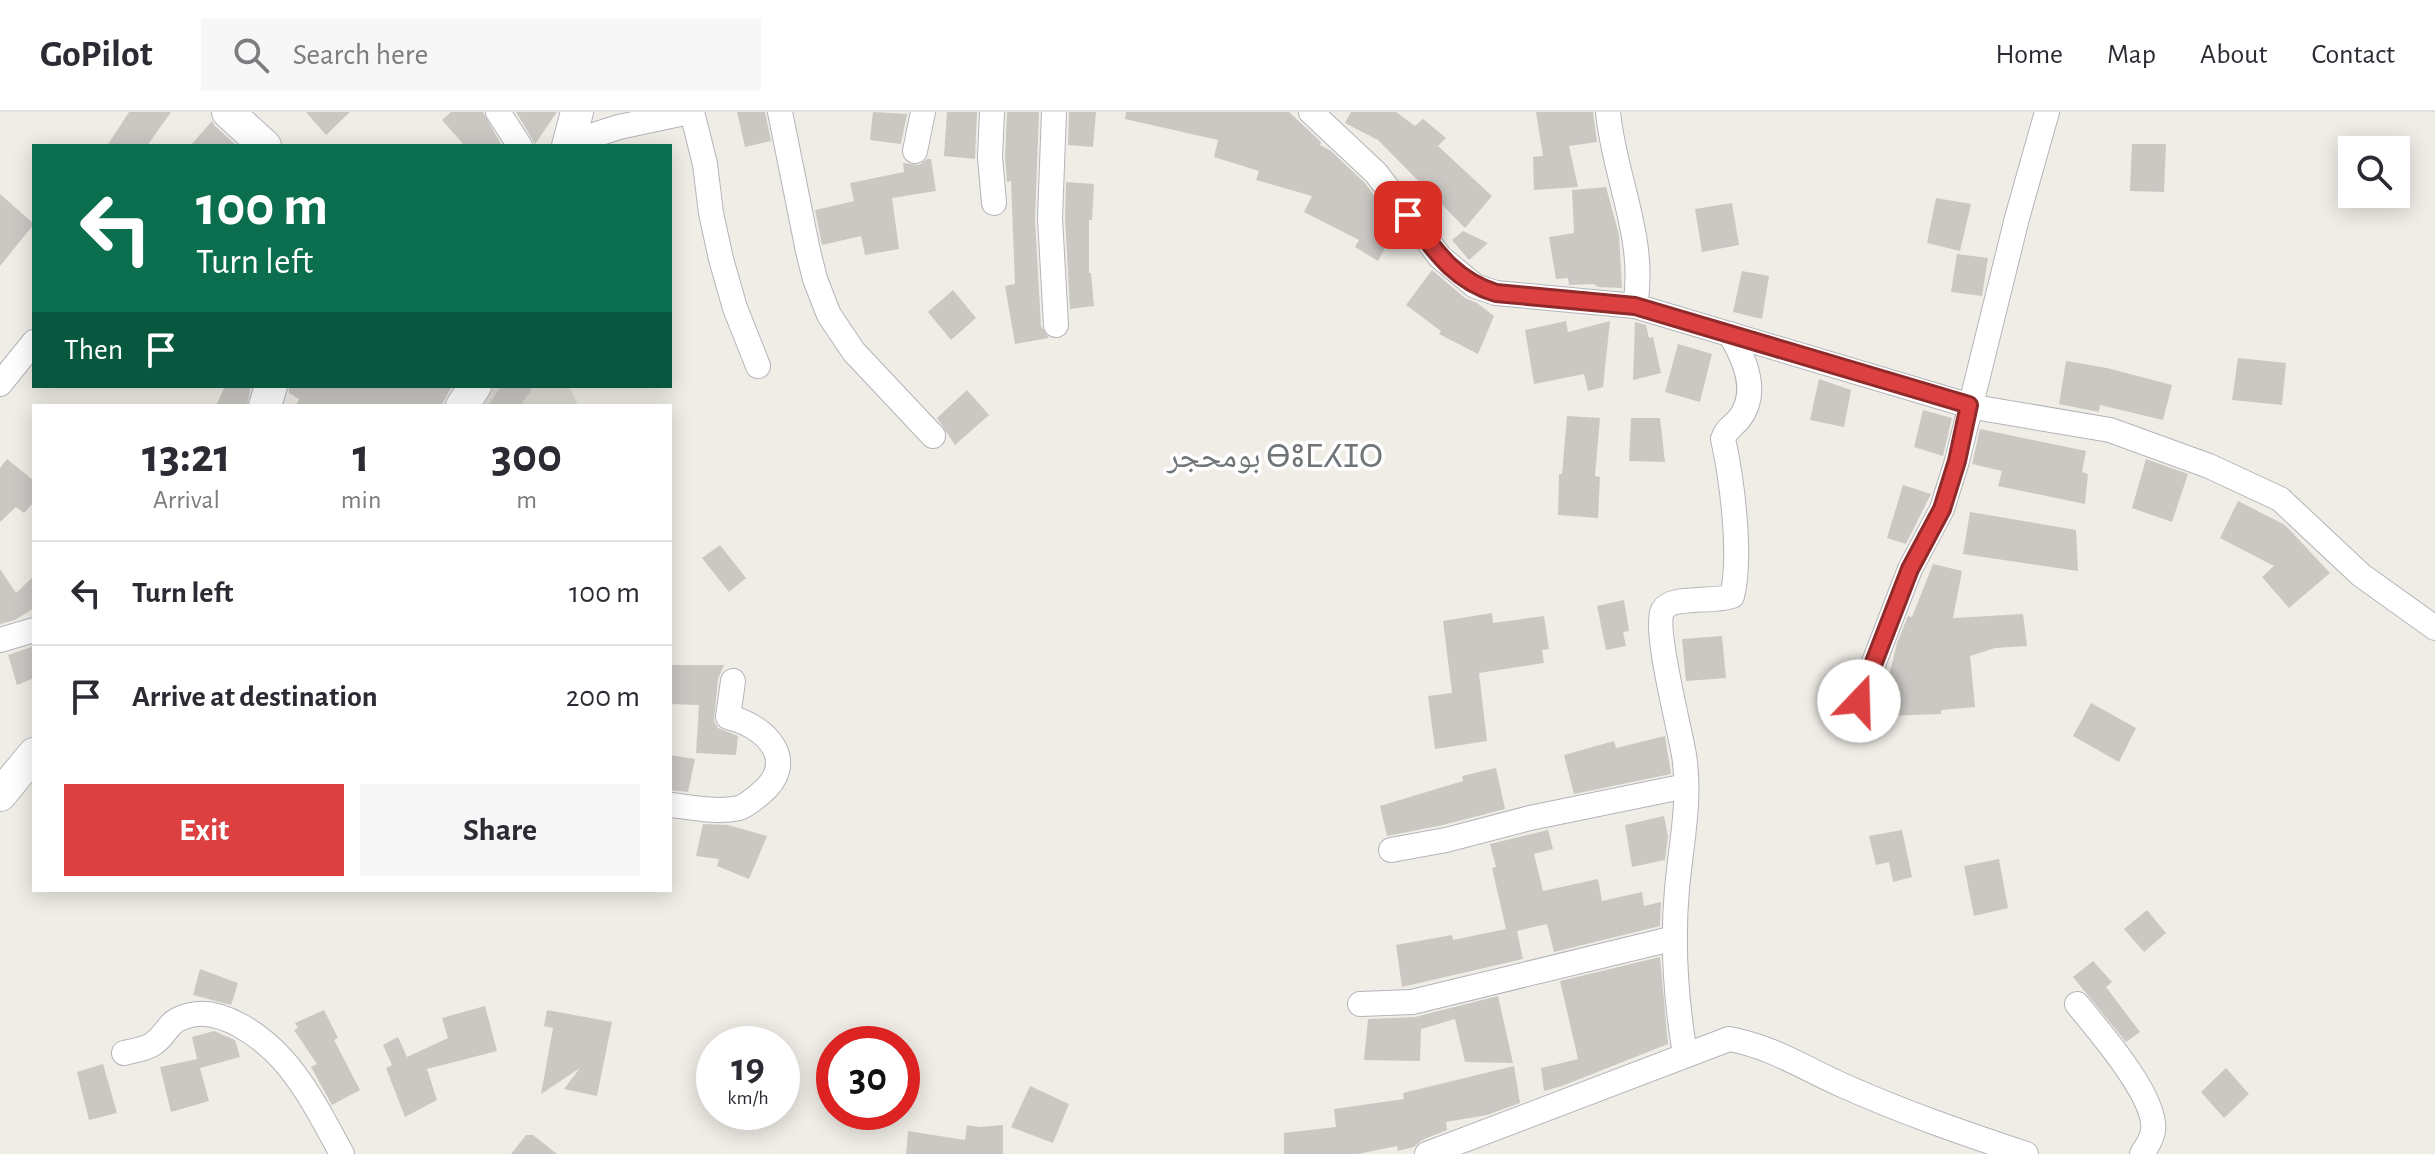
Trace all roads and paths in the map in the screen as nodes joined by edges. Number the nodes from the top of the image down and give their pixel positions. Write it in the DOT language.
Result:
graph roads {
  1 [pos="228,112"];
  2 [pos="498,112"];
  3 [pos="577,112"];
  4 [pos="691,112"];
  5 [pos="780,112"];
  6 [pos="923,112"];
  7 [pos="992,112"];
  8 [pos="1054,112"];
  9 [pos="1608,112"];
  10 [pos="2047,112"];
  11 [pos="1321,115"];
  12 [pos="263,144"];
  13 [pos="519,144"];
  14 [pos="568,144"];
  15 [pos="915,151"];
  16 [pos="994,203"];
  17 [pos="1635,306"];
  18 [pos="1056,325"];
  19 [pos="1730,334"];
  20 [pos="32,344"];
  21 [pos="758,366"];
  22 [pos="0,384"];
  23 [pos="1969,405"];
  24 [pos="933,436"];
  25 [pos="2435,628"];
  26 [pos="32,631"];
  27 [pos="0,640"];
  28 [pos="733,681"];
  29 [pos="1859,701"];
  30 [pos="32,756"];
  31 [pos="1686,786"];
  32 [pos="0,795"];
  33 [pos="672,805"];
  34 [pos="1391,850"];
  35 [pos="1675,938"];
  36 [pos="1360,1004"];
  37 [pos="2077,1004"];
  38 [pos="124,1053"];
  39 [pos="1685,1054"];
  40 [pos="342,1154"];
  41 [pos="1427,1154"];
  42 [pos="2026,1154"];
  43 [pos="2142,1154"];
  1 -- 12 [label="main road"];
  2 -- 13 [label="street"];
  3 -- 14 [label="main road"];
  4 -- 14 [label="street"];
  4 -- 21 [label="street"];
  5 -- 24 [label="street"];
  6 -- 15 [label="street"];
  7 -- 16 [label="street"];
  8 -- 18 [label="street"];
  9 -- 17 [label="street"];
  10 -- 23 [label="street"];
  11 -- 17 [label="street"];
  17 -- 19 [label="street"];
  19 -- 23 [label="street"];
  19 -- 31 [label="street"];
  20 -- 22 [label="street"];
  23 -- 25 [label="street"];
  23 -- 29 [label="street"];
  26 -- 27 [label="street"];
  28 -- 33 [label="street"];
  30 -- 32 [label="main road"];
  31 -- 34 [label="street"];
  31 -- 35 [label="street"];
  35 -- 36 [label="street"];
  35 -- 39 [label="street"];
  37 -- 43 [label="street"];
  38 -- 40 [label="street"];
  39 -- 41 [label="street"];
  39 -- 42 [label="street"];
}
